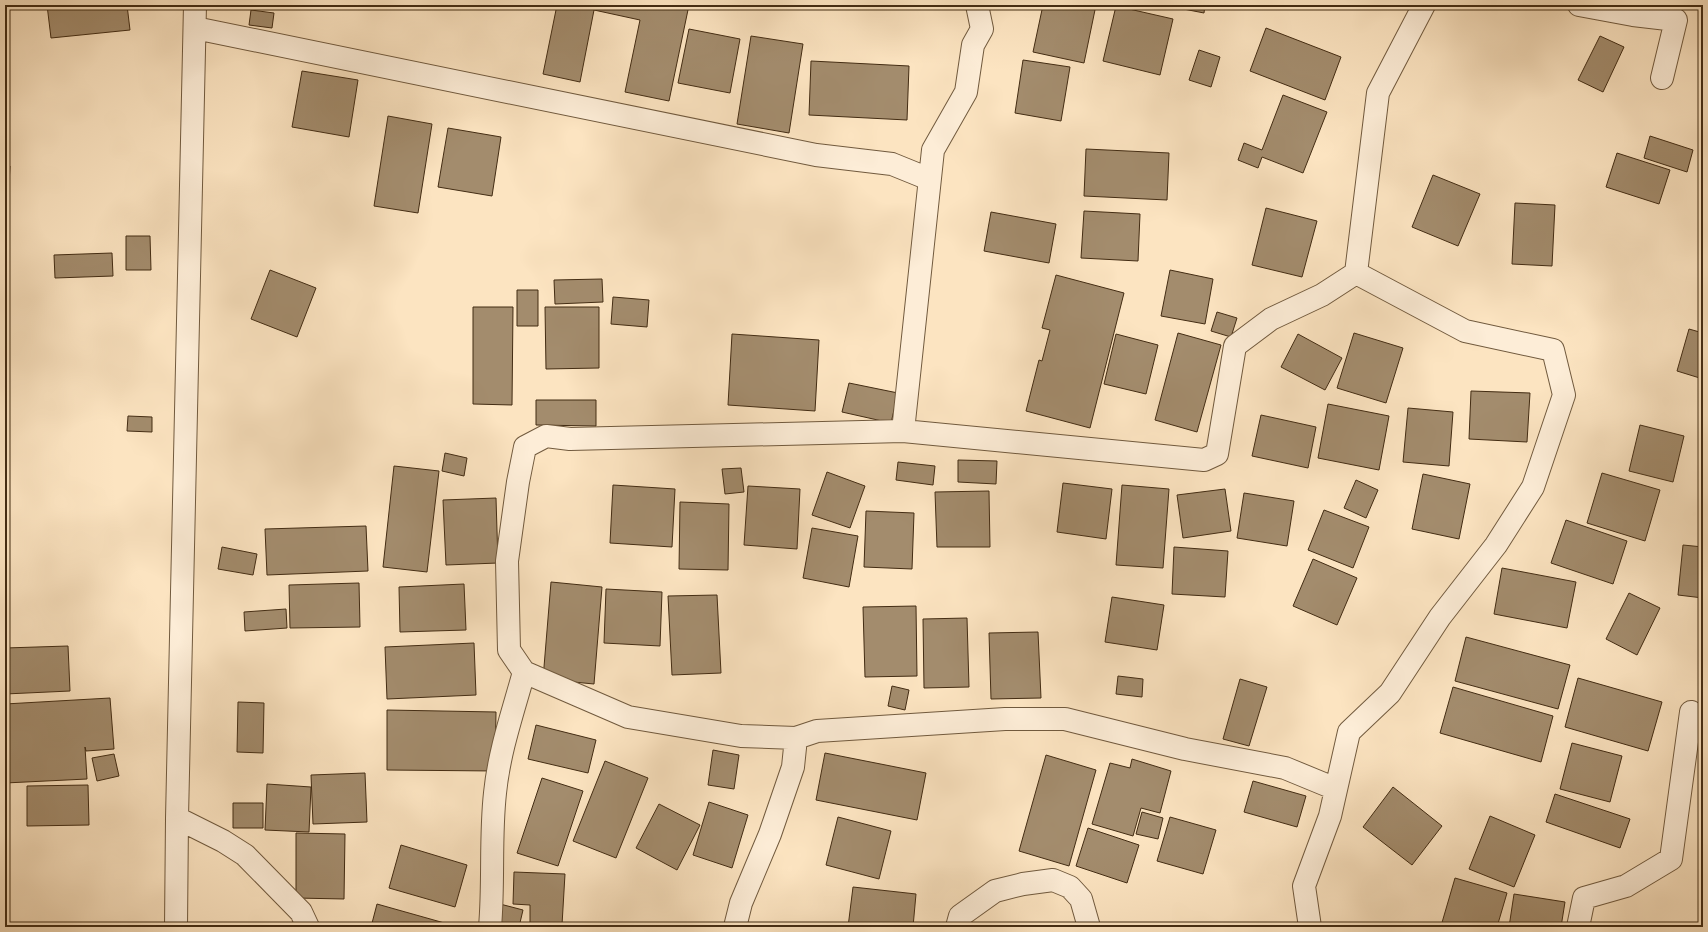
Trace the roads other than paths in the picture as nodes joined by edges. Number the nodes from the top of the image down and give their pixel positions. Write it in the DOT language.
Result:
graph roads {
  1 [pos="195,5"];
  2 [pos="977,5"];
  3 [pos="1424,5"];
  4 [pos="1580,5"];
  5 [pos="195,28"];
  6 [pos="1662,78"];
  7 [pos="929,179"];
  8 [pos="1356,273"];
  9 [pos="904,431"];
  10 [pos="524,672"];
  11 [pos="1690,712"];
  12 [pos="796,738"];
  13 [pos="1336,788"];
  14 [pos="177,818"];
  15 [pos="176,927"];
  16 [pos="308,927"];
  17 [pos="490,927"];
  18 [pos="735,927"];
  19 [pos="957,927"];
  20 [pos="1089,927"];
  21 [pos="1310,927"];
  22 [pos="1578,927"];
  1 -- 5 [label="street"];
  2 -- 7 [label="street"];
  3 -- 8 [label="street"];
  4 -- 6 [label="street"];
  5 -- 7 [label="street"];
  5 -- 14 [label="street"];
  7 -- 9 [label="street"];
  8 -- 9 [label="street"];
  8 -- 13 [label="street"];
  9 -- 10 [label="street"];
  10 -- 12 [label="street"];
  10 -- 17 [label="street"];
  11 -- 22 [label="street"];
  12 -- 13 [label="street"];
  12 -- 18 [label="street"];
  13 -- 21 [label="street"];
  14 -- 15 [label="street"];
  14 -- 16 [label="street"];
  19 -- 20 [label="street"];
}
